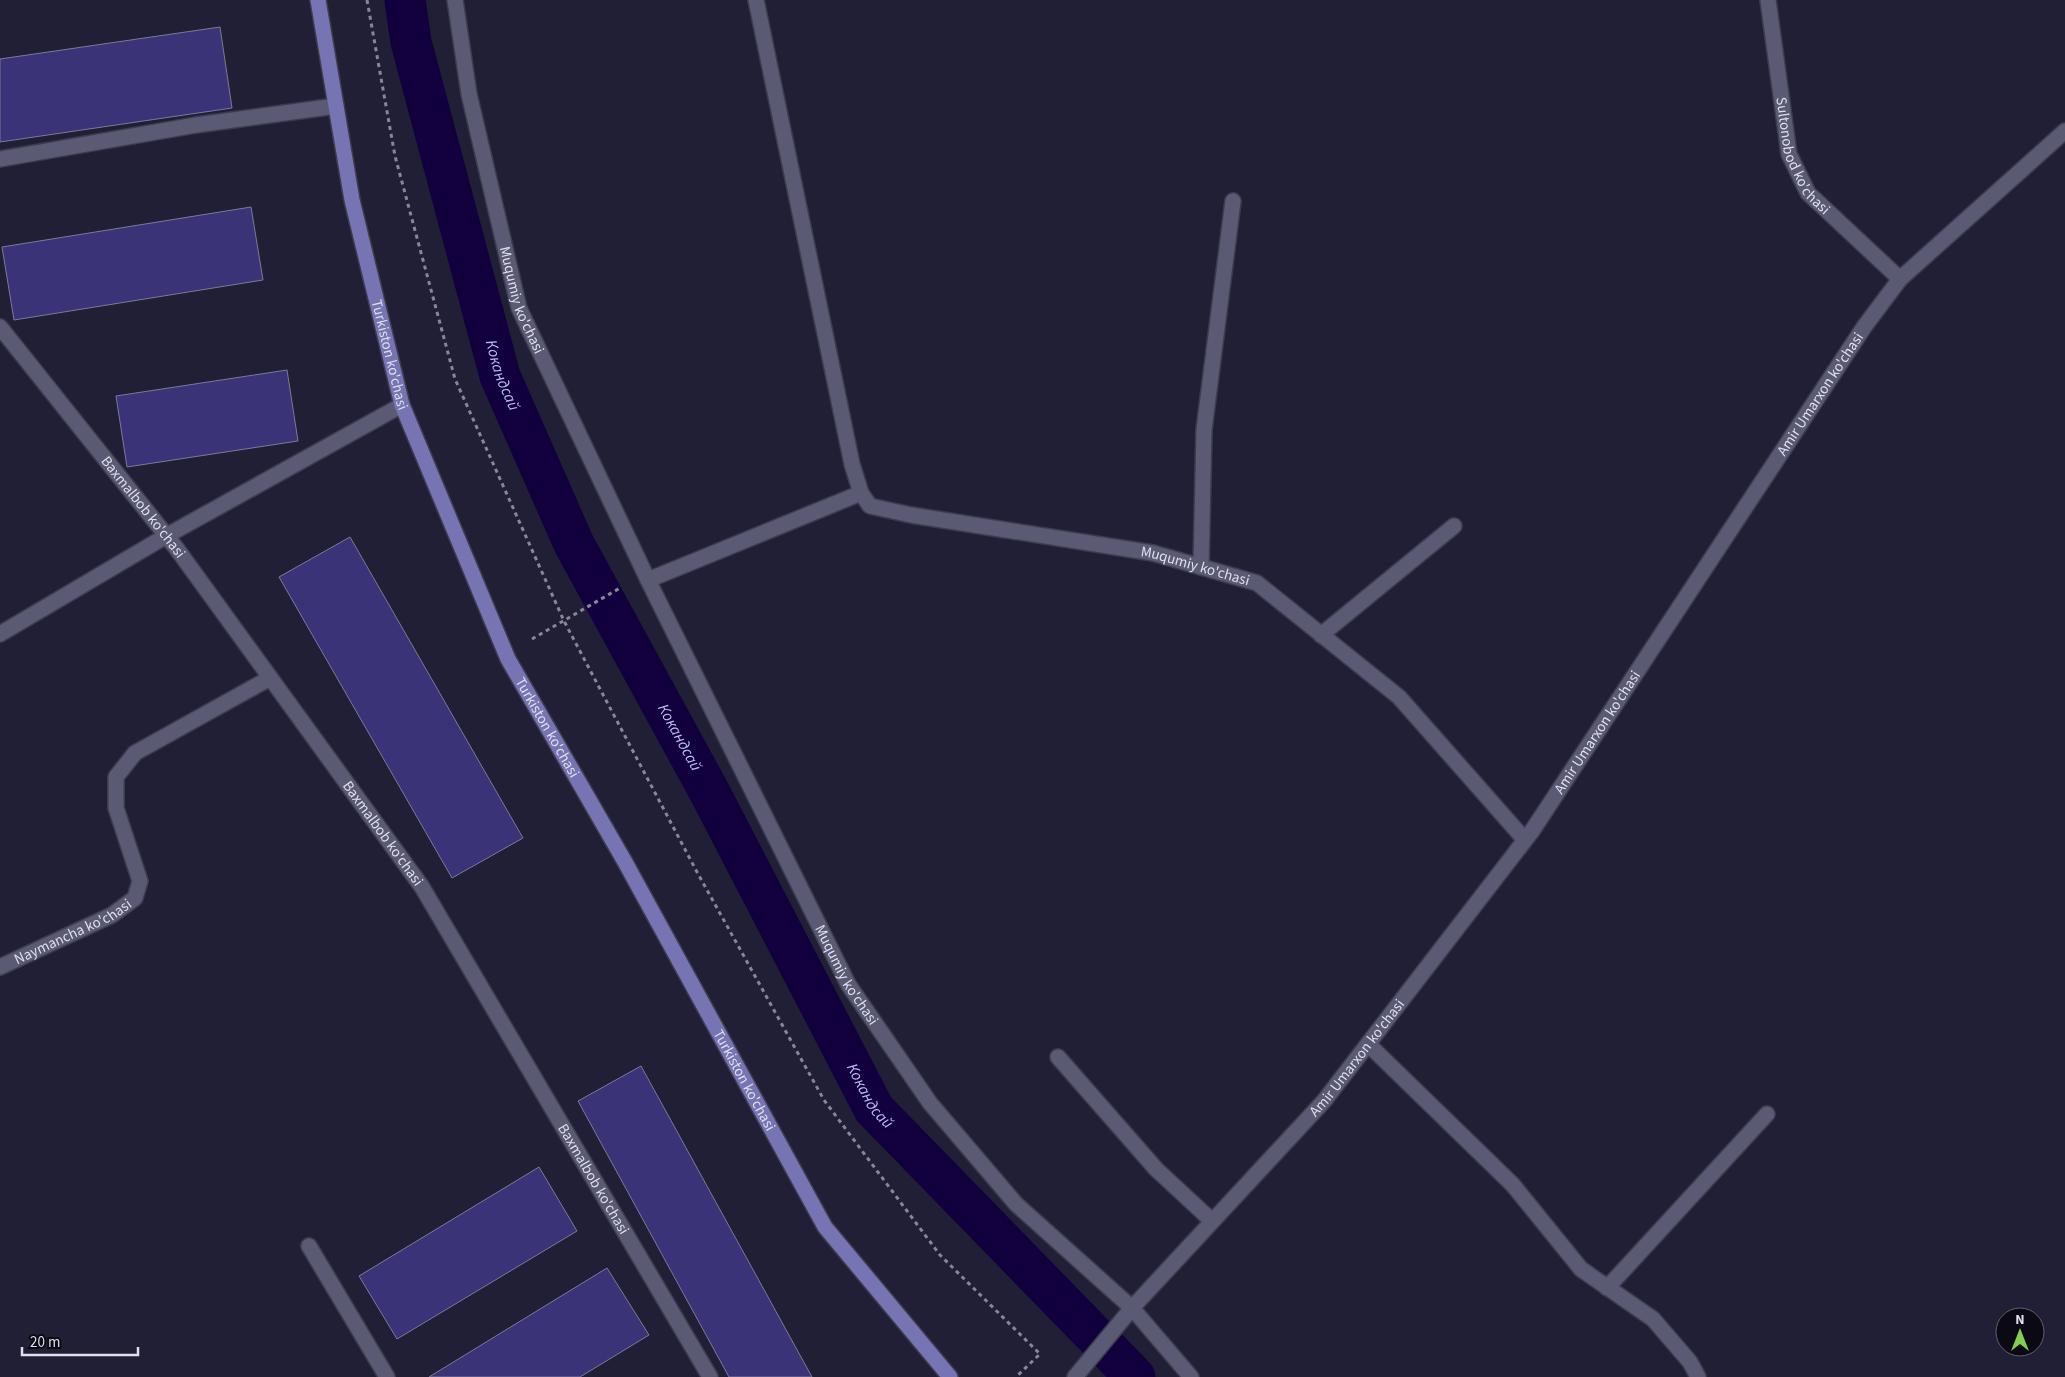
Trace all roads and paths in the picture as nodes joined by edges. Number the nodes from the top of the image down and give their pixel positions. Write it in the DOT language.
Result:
graph roads {
  1 [pos="318,0"];
  2 [pos="367,0"];
  3 [pos="455,0"];
  4 [pos="756,0"];
  5 [pos="1768,0"];
  6 [pos="336,106"];
  7 [pos="2065,131"];
  8 [pos="0,159"];
  9 [pos="1233,201"];
  10 [pos="1900,279"];
  11 [pos="0,328"];
  12 [pos="402,405"];
  13 [pos="861,494"];
  14 [pos="1454,526"];
  15 [pos="166,536"];
  16 [pos="1201,567"];
  17 [pos="648,580"];
  18 [pos="627,584"];
  19 [pos="564,621"];
  20 [pos="0,634"];
  21 [pos="1321,635"];
  22 [pos="532,639"];
  23 [pos="270,678"];
  24 [pos="1525,840"];
  25 [pos="0,967"];
  26 [pos="1368,1044"];
  27 [pos="1058,1057"];
  28 [pos="1767,1114"];
  29 [pos="1212,1221"];
  30 [pos="309,1246"];
  31 [pos="1607,1288"];
  32 [pos="1132,1308"];
  33 [pos="1018,1375"];
  34 [pos="387,1377"];
  35 [pos="710,1377"];
  36 [pos="950,1377"];
  37 [pos="1075,1377"];
  38 [pos="1191,1377"];
  39 [pos="1698,1377"];
  1 -- 6 [label="main road, Turkiston ko'chasi"];
  2 -- 19 [label="path"];
  3 -- 17 [label="street, Muqumiy ko'chasi"];
  4 -- 13 [label="street"];
  5 -- 10 [label="street, Sultonobod ko'chasi"];
  6 -- 8 [label="street"];
  6 -- 12 [label="main road, Turkiston ko'chasi"];
  7 -- 10 [label="street, Amir Umarxon ko'chasi"];
  9 -- 16 [label="street"];
  10 -- 24 [label="street, Amir Umarxon ko'chasi"];
  11 -- 15 [label="street, Baxmalbob ko'chasi"];
  12 -- 15 [label="street"];
  12 -- 36 [label="main road, Turkiston ko'chasi"];
  13 -- 16 [label="street, Muqumiy ko'chasi"];
  13 -- 17 [label="street"];
  14 -- 21 [label="street"];
  15 -- 20 [label="street"];
  15 -- 23 [label="street, Baxmalbob ko'chasi"];
  16 -- 21 [label="street, Muqumiy ko'chasi"];
  17 -- 32 [label="street, Muqumiy ko'chasi"];
  18 -- 19 [label="path"];
  19 -- 22 [label="path"];
  19 -- 33 [label="path"];
  21 -- 24 [label="street, Muqumiy ko'chasi"];
  23 -- 25 [label="street, Naymancha ko'chasi"];
  23 -- 35 [label="street, Baxmalbob ko'chasi"];
  24 -- 26 [label="street, Amir Umarxon ko'chasi"];
  26 -- 29 [label="street, Amir Umarxon ko'chasi"];
  26 -- 31 [label="street"];
  27 -- 29 [label="street"];
  28 -- 31 [label="street"];
  29 -- 32 [label="street, Amir Umarxon ko'chasi"];
  30 -- 34 [label="street"];
  31 -- 39 [label="street"];
  32 -- 37 [label="street, Amir Umarxon ko'chasi"];
  32 -- 38 [label="street, Muqumiy ko'chasi"];
}
